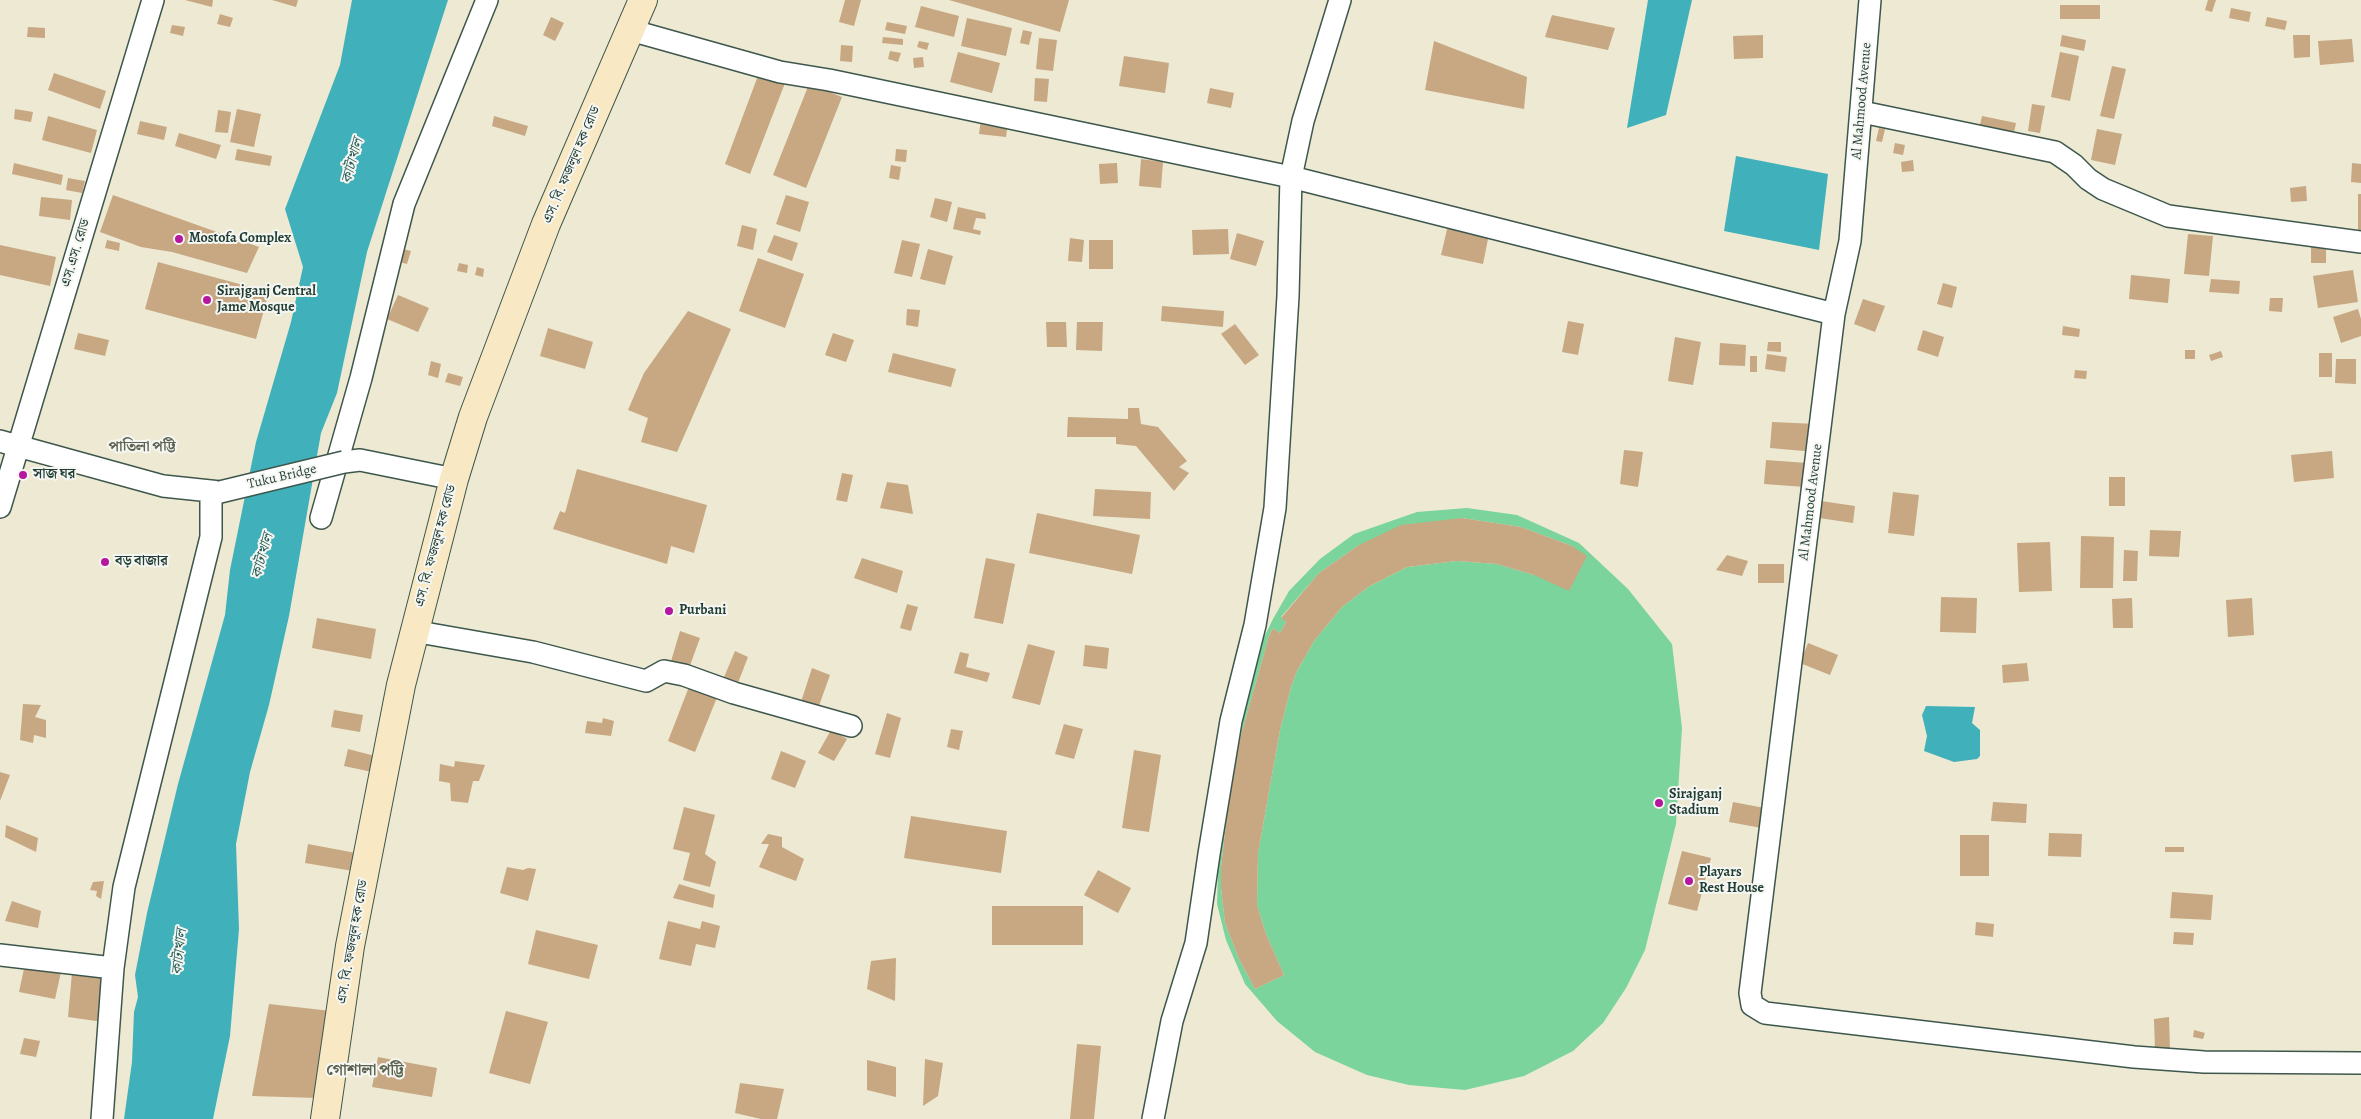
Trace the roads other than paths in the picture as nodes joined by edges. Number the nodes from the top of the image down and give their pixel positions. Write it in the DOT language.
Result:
graph roads {
  1 [pos="152,0"];
  2 [pos="487,0"];
  3 [pos="643,0"];
  4 [pos="1340,0"];
  5 [pos="1870,0"];
  6 [pos="630,30"];
  7 [pos="1862,112"];
  8 [pos="1291,177"];
  9 [pos="2361,242"];
  10 [pos="1834,314"];
  11 [pos="8,454"];
  12 [pos="454,479"];
  13 [pos="215,492"];
  14 [pos="0,507"];
  15 [pos="321,518"];
  16 [pos="413,631"];
  17 [pos="851,726"];
  18 [pos="0,955"];
  19 [pos="113,968"];
  20 [pos="2361,1063"];
  21 [pos="102,1119"];
  22 [pos="325,1119"];
  23 [pos="1153,1119"];
  1 -- 11 [label="street, এস.এস. রোড"];
  2 -- 15 [label="street"];
  3 -- 6 [label="main road, এস. বি. ফজলুল হক রোড"];
  4 -- 8 [label="street"];
  5 -- 7 [label="street, Al Mahmood Avenue"];
  6 -- 8 [label="street"];
  6 -- 12 [label="main road, এস. বি. ফজলুল হক রোড"];
  7 -- 9 [label="street"];
  7 -- 10 [label="street, Al Mahmood Avenue"];
  8 -- 10 [label="street"];
  8 -- 23 [label="street"];
  10 -- 20 [label="street, Al Mahmood Avenue"];
  11 -- 13 [label="street, Tuku Bridge"];
  11 -- 14 [label="street, এস.এস. রোড"];
  12 -- 13 [label="street, Tuku Bridge, bridge"];
  12 -- 16 [label="main road, এস. বি. ফজলুল হক রোড"];
  13 -- 19 [label="street"];
  16 -- 17 [label="street"];
  16 -- 22 [label="main road, এস. বি. ফজলুল হক রোড"];
  18 -- 19 [label="street"];
  19 -- 21 [label="street"];
}
